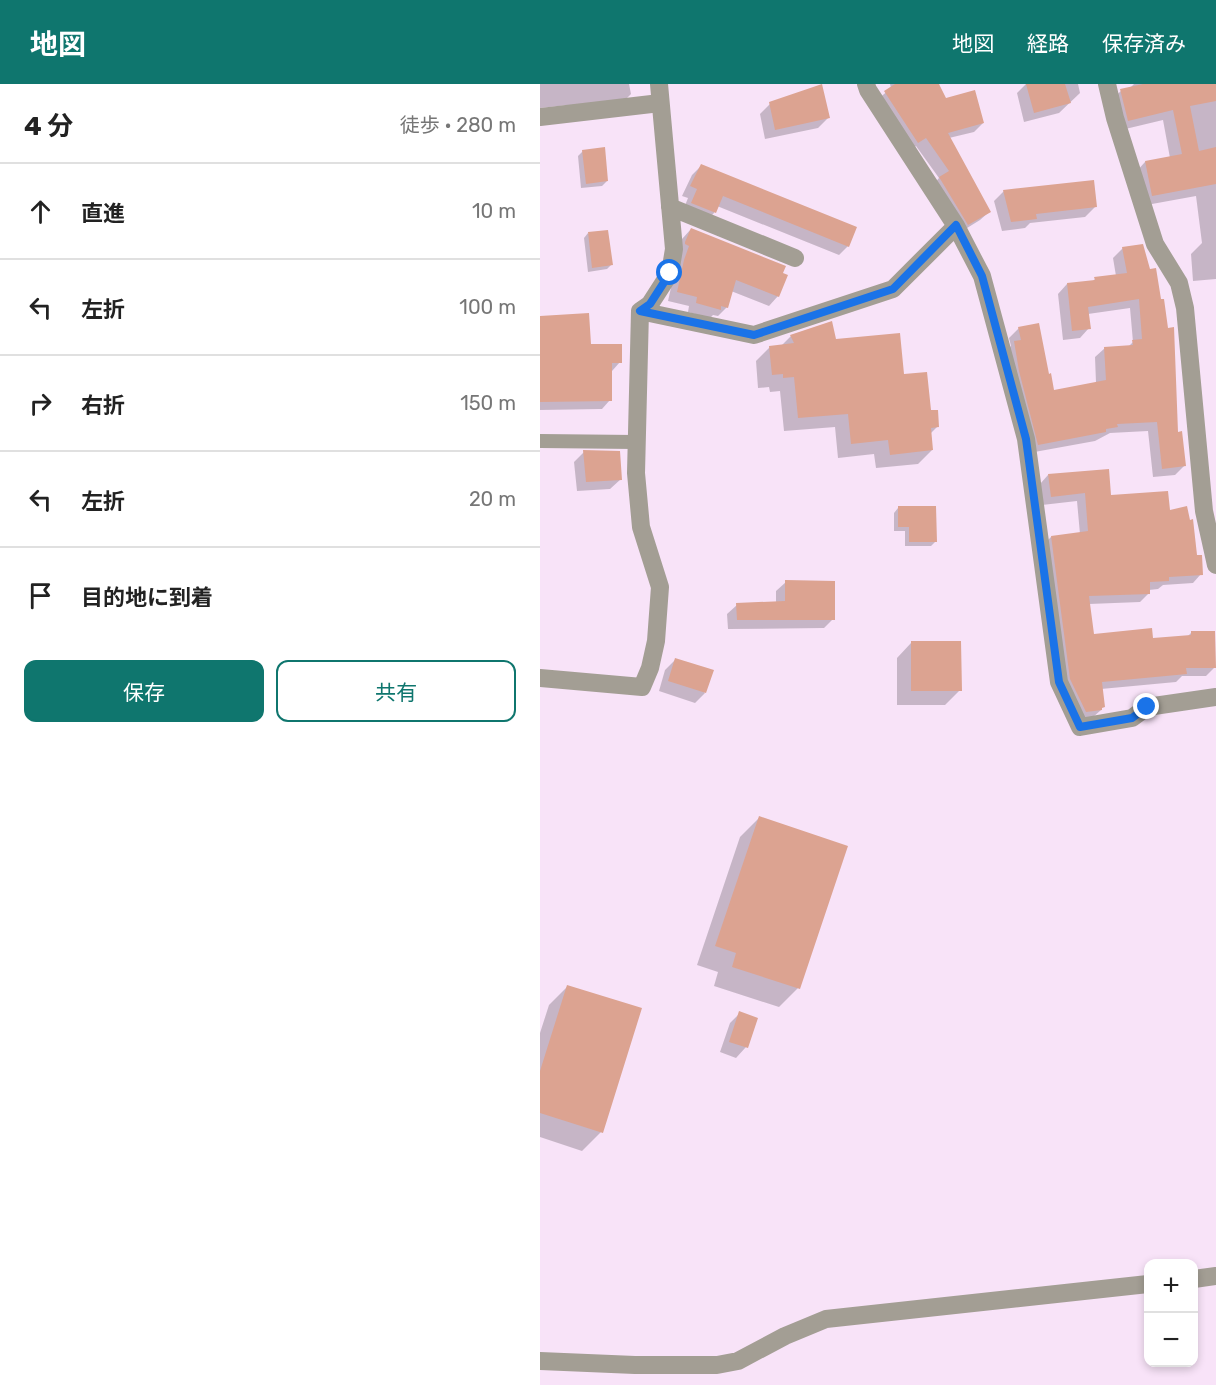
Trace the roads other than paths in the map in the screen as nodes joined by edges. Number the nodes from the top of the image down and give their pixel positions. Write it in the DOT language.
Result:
graph roads {
  1 [pos="659,84"];
  2 [pos="866,84"];
  3 [pos="1107,84"];
  4 [pos="660,104"];
  5 [pos="540,117"];
  6 [pos="670,207"];
  7 [pos="956,225"];
  8 [pos="795,258"];
  9 [pos="640,311"];
  10 [pos="540,441"];
  11 [pos="636,442"];
  12 [pos="1216,565"];
  13 [pos="540,678"];
  14 [pos="1216,697"];
  15 [pos="1216,1276"];
  16 [pos="1198,1278"];
  17 [pos="1144,1285"];
  18 [pos="540,1361"];
  1 -- 4 [label="street"];
  2 -- 7 [label="street"];
  3 -- 12 [label="street"];
  4 -- 5 [label="street"];
  4 -- 6 [label="street"];
  6 -- 8 [label="street"];
  6 -- 9 [label="street"];
  7 -- 9 [label="street"];
  7 -- 14 [label="street"];
  9 -- 11 [label="street"];
  10 -- 11 [label="lane"];
  11 -- 13 [label="street"];
  15 -- 16 [label="street"];
  17 -- 18 [label="street"];
}
